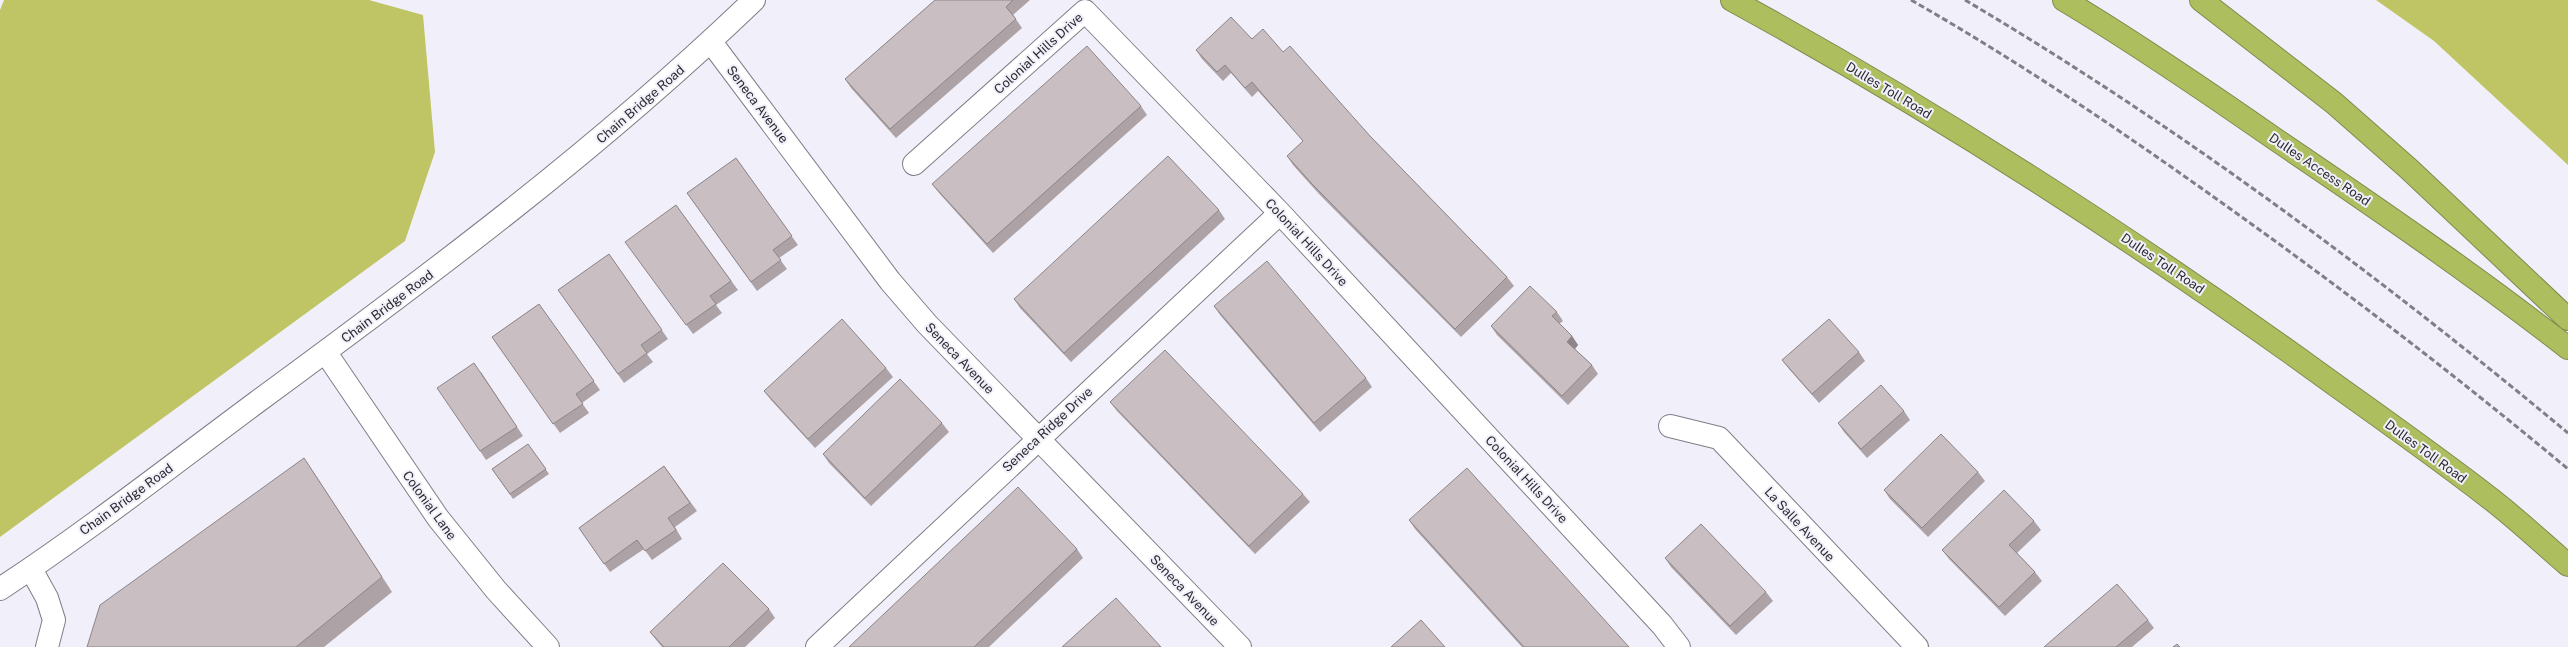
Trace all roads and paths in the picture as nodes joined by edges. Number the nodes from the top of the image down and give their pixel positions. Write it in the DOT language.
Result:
graph roads {
  1 [pos="754,0"];
  2 [pos="1732,0"];
  3 [pos="2064,0"];
  4 [pos="2201,0"];
  5 [pos="711,42"];
  6 [pos="914,164"];
  7 [pos="1280,213"];
  8 [pos="2568,319"];
  9 [pos="2568,348"];
  10 [pos="326,353"];
  11 [pos="1670,426"];
  12 [pos="1037,438"];
  13 [pos="2568,565"];
  14 [pos="31,569"];
  15 [pos="0,589"];
  16 [pos="47,647"];
  17 [pos="548,647"];
  18 [pos="817,647"];
  19 [pos="1240,647"];
  20 [pos="1678,647"];
  21 [pos="1917,647"];
  1 -- 5 [label="street, Chain Bridge Road"];
  2 -- 13 [label="highway, Dulles Toll Road"];
  3 -- 9 [label="highway, Dulles Access Road"];
  4 -- 8 [label="highway"];
  5 -- 10 [label="street, Chain Bridge Road"];
  5 -- 12 [label="street, Seneca Avenue"];
  6 -- 7 [label="street, Colonial Hills Drive"];
  7 -- 12 [label="street, Seneca Ridge Drive"];
  7 -- 20 [label="street, Colonial Hills Drive"];
  10 -- 14 [label="street, Chain Bridge Road"];
  10 -- 17 [label="street, Colonial Lane"];
  11 -- 21 [label="street, La Salle Avenue"];
  12 -- 18 [label="street, Seneca Ridge Drive"];
  12 -- 19 [label="street, Seneca Avenue"];
  14 -- 15 [label="street, Chain Bridge Road"];
  14 -- 16 [label="street"];
}
